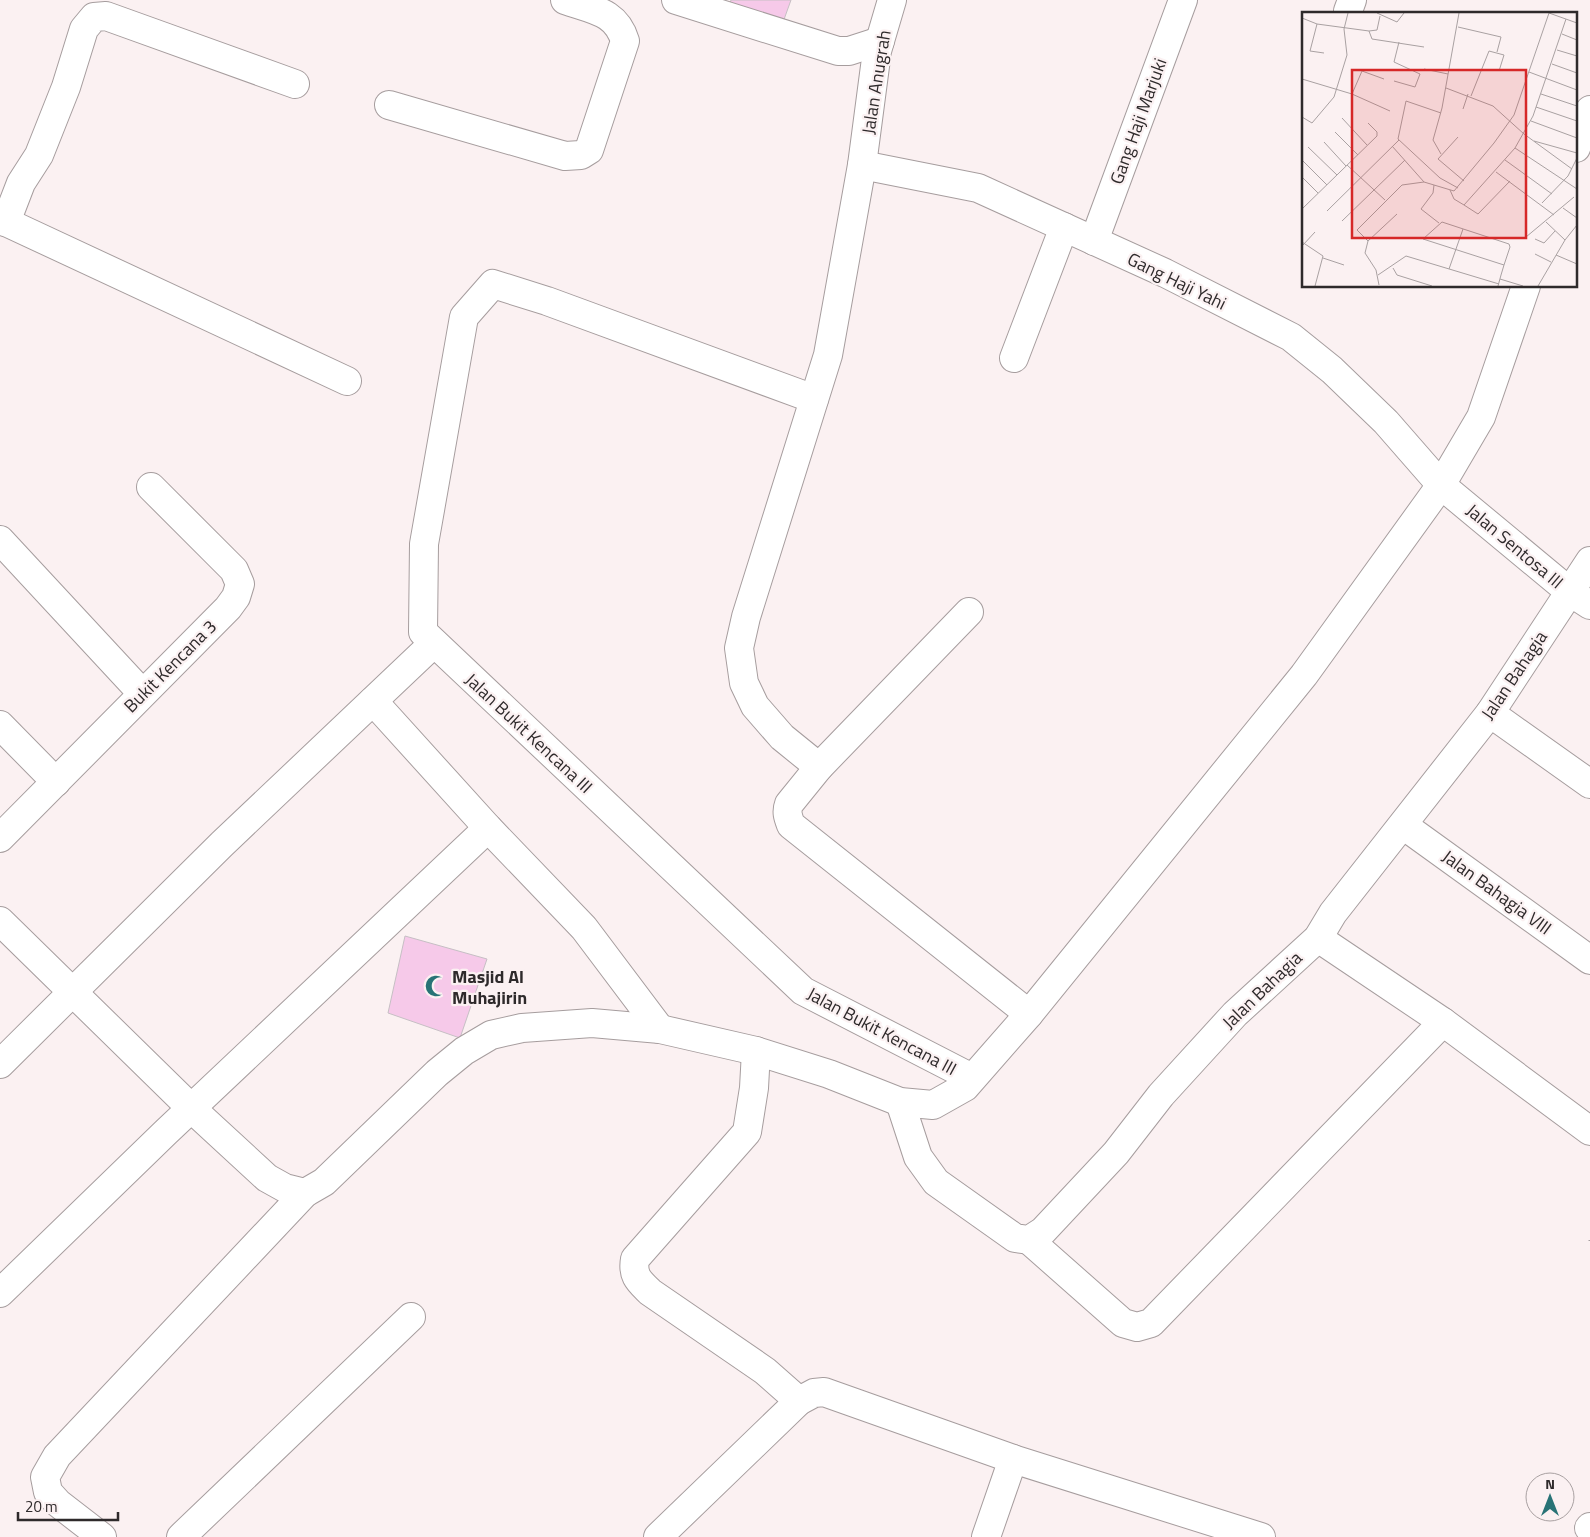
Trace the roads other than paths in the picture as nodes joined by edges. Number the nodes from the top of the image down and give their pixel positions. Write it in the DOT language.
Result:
graph roads {
  1 [pos="565,0"];
  2 [pos="676,0"];
  3 [pos="892,0"];
  4 [pos="1183,0"];
  5 [pos="880,41"];
  6 [pos="295,84"];
  7 [pos="389,105"];
  8 [pos="1590,110"];
  9 [pos="1578,143"];
  10 [pos="862,165"];
  11 [pos="3,222"];
  12 [pos="1064,227"];
  13 [pos="1094,241"];
  14 [pos="1525,288"];
  15 [pos="1014,358"];
  16 [pos="347,381"];
  17 [pos="814,399"];
  18 [pos="1441,484"];
  19 [pos="151,487"];
  20 [pos="0,540"];
  21 [pos="1590,561"];
  22 [pos="1580,599"];
  23 [pos="969,612"];
  24 [pos="434,643"];
  25 [pos="142,693"];
  26 [pos="373,701"];
  27 [pos="1490,713"];
  28 [pos="0,725"];
  29 [pos="819,767"];
  30 [pos="56,782"];
  31 [pos="1590,784"];
  32 [pos="1403,825"];
  33 [pos="488,828"];
  34 [pos="0,838"];
  35 [pos="0,921"];
  36 [pos="1318,938"];
  37 [pos="1590,960"];
  38 [pos="72,991"];
  39 [pos="1029,1014"];
  40 [pos="1443,1022"];
  41 [pos="660,1029"];
  42 [pos="756,1051"];
  43 [pos="0,1064"];
  44 [pos="972,1078"];
  45 [pos="900,1102"];
  46 [pos="191,1108"];
  47 [pos="1590,1131"];
  48 [pos="305,1193"];
  49 [pos="1029,1240"];
  50 [pos="0,1293"];
  51 [pos="412,1317"];
  52 [pos="800,1401"];
  53 [pos="1013,1460"];
  54 [pos="102,1537"];
  55 [pos="181,1537"];
  56 [pos="658,1537"];
  57 [pos="986,1537"];
  58 [pos="1261,1537"];
  1 -- 7 [label="street"];
  2 -- 5 [label="street"];
  3 -- 5 [label="street, Jalan Anugrah"];
  4 -- 13 [label="street, Gang Haji Marjuki"];
  5 -- 10 [label="street, Jalan Anugrah"];
  6 -- 11 [label="street"];
  8 -- 9 [label="street"];
  10 -- 12 [label="street, Gang Haji Yahi"];
  10 -- 17 [label="street, Jalan Anugrah"];
  11 -- 16 [label="street"];
  12 -- 13 [label="street, Gang Haji Yahi"];
  12 -- 15 [label="street"];
  13 -- 18 [label="street, Gang Haji Yahi"];
  14 -- 18 [label="street"];
  17 -- 24 [label="street, Jalan Bukit Kencana III"];
  17 -- 29 [label="street, Jalan Anugrah"];
  18 -- 22 [label="street, Jalan Sentosa III"];
  18 -- 39 [label="street"];
  19 -- 25 [label="street, Bukit Kencana 3"];
  20 -- 25 [label="street"];
  21 -- 22 [label="street, Jalan Bahagia"];
  22 -- 27 [label="street, Jalan Bahagia"];
  23 -- 29 [label="street"];
  24 -- 26 [label="street"];
  24 -- 44 [label="street, Jalan Bukit Kencana III"];
  25 -- 30 [label="street, Bukit Kencana 3"];
  26 -- 33 [label="street"];
  26 -- 38 [label="street"];
  27 -- 31 [label="street"];
  27 -- 32 [label="street, Jalan Bahagia"];
  28 -- 30 [label="street"];
  29 -- 39 [label="street"];
  30 -- 34 [label="street, Bukit Kencana 3"];
  32 -- 36 [label="street, Jalan Bahagia"];
  32 -- 37 [label="street, Jalan Bahagia VIII"];
  33 -- 41 [label="street"];
  33 -- 46 [label="street"];
  35 -- 38 [label="street"];
  36 -- 40 [label="street"];
  36 -- 49 [label="street, Jalan Bahagia"];
  38 -- 43 [label="street"];
  38 -- 46 [label="street"];
  39 -- 44 [label="street"];
  40 -- 47 [label="street"];
  40 -- 49 [label="street"];
  41 -- 42 [label="street"];
  41 -- 48 [label="street"];
  42 -- 45 [label="street"];
  42 -- 52 [label="street"];
  44 -- 45 [label="street"];
  45 -- 49 [label="street"];
  46 -- 48 [label="street"];
  46 -- 50 [label="street"];
  48 -- 54 [label="street"];
  51 -- 55 [label="street"];
  52 -- 53 [label="street"];
  52 -- 56 [label="street"];
  53 -- 57 [label="street"];
  53 -- 58 [label="street"];
}
